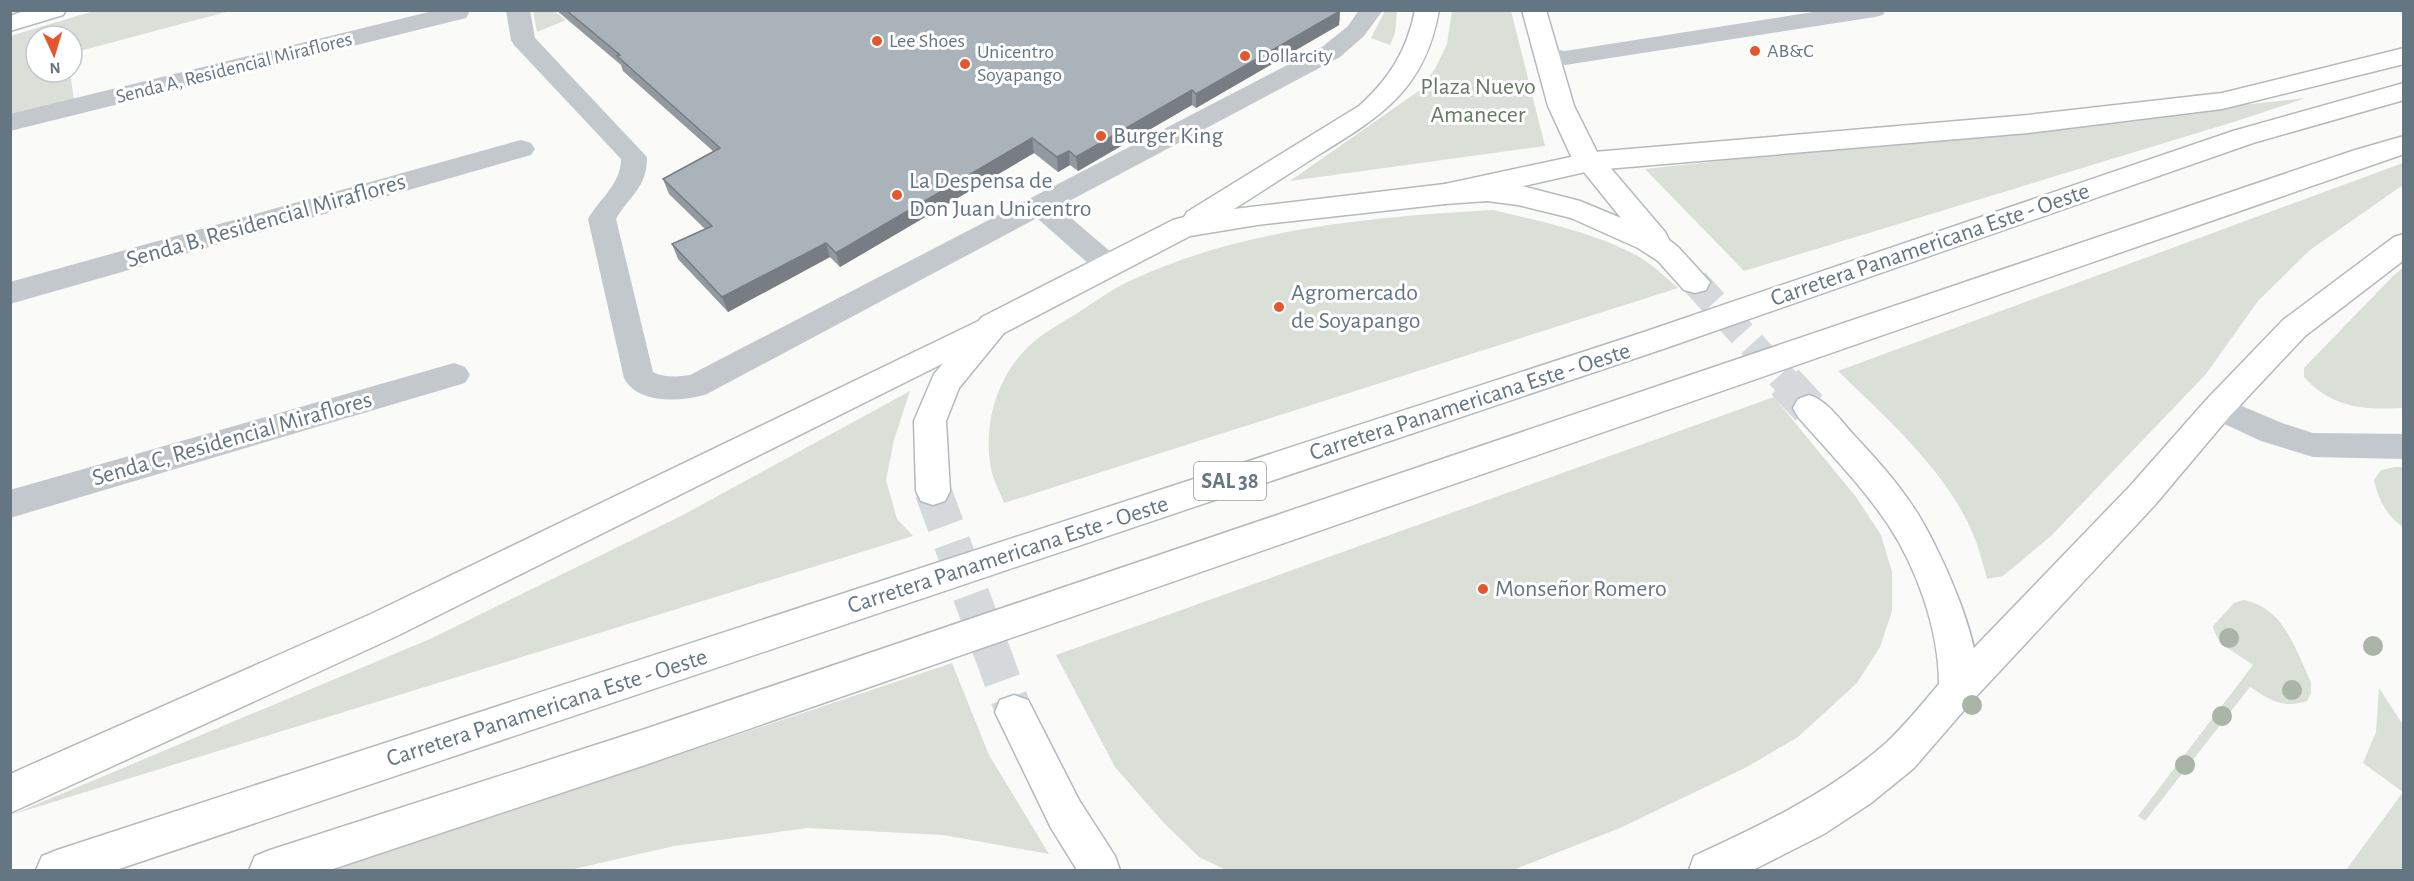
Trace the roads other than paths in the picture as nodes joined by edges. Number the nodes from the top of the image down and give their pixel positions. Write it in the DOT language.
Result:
graph roads {
  1 [pos="54,10"];
  2 [pos="518,10"];
  3 [pos="1372,10"];
  4 [pos="1427,10"];
  5 [pos="1534,10"];
  6 [pos="1875,10"];
  7 [pos="457,13"];
  8 [pos="10,24"];
  9 [pos="1548,55"];
  10 [pos="2403,56"];
  11 [pos="2403,91"];
  12 [pos="10,123"];
  13 [pos="2403,145"];
  14 [pos="521,149"];
  15 [pos="1590,162"];
  16 [pos="1445,194"];
  17 [pos="1040,206"];
  18 [pos="1183,227"];
  19 [pos="2403,244"];
  20 [pos="1668,254"];
  21 [pos="1108,265"];
  22 [pos="1695,282"];
  23 [pos="10,293"];
  24 [pos="993,325"];
  25 [pos="454,375"];
  26 [pos="1809,408"];
  27 [pos="2218,408"];
  28 [pos="2403,447"];
  29 [pos="933,491"];
  30 [pos="10,504"];
  31 [pos="1958,690"];
  32 [pos="1014,712"];
  33 [pos="10,794"];
  34 [pos="57,870"];
  35 [pos="270,870"];
  36 [pos="1100,870"];
  37 [pos="1710,870"];
  1 -- 8 [label="main road"];
  2 -- 17 [label="lane"];
  3 -- 17 [label="lane"];
  4 -- 18 [label="main road"];
  5 -- 9 [label="main road"];
  6 -- 9 [label="lane"];
  7 -- 12 [label="street, Senda A, Residencial Miraflores"];
  9 -- 15 [label="main road"];
  10 -- 15 [label="main road"];
  11 -- 34 [label="main road, Carretera Panamericana Este - Oeste / SAL 38"];
  13 -- 35 [label="main road, SAL 38"];
  14 -- 23 [label="street, Senda B, Residencial Miraflores"];
  15 -- 16 [label="main road"];
  15 -- 20 [label="main road"];
  16 -- 18 [label="main road"];
  16 -- 20 [label="main road"];
  17 -- 21 [label="lane"];
  18 -- 21 [label="main road"];
  19 -- 27 [label="main road"];
  20 -- 22 [label="main road"];
  21 -- 24 [label="main road"];
  24 -- 29 [label="main road"];
  24 -- 33 [label="main road"];
  25 -- 30 [label="street, Senda C, Residencial Miraflores"];
  26 -- 31 [label="main road"];
  27 -- 28 [label="lane"];
  27 -- 31 [label="main road"];
  31 -- 37 [label="main road"];
  32 -- 36 [label="main road"];
}
